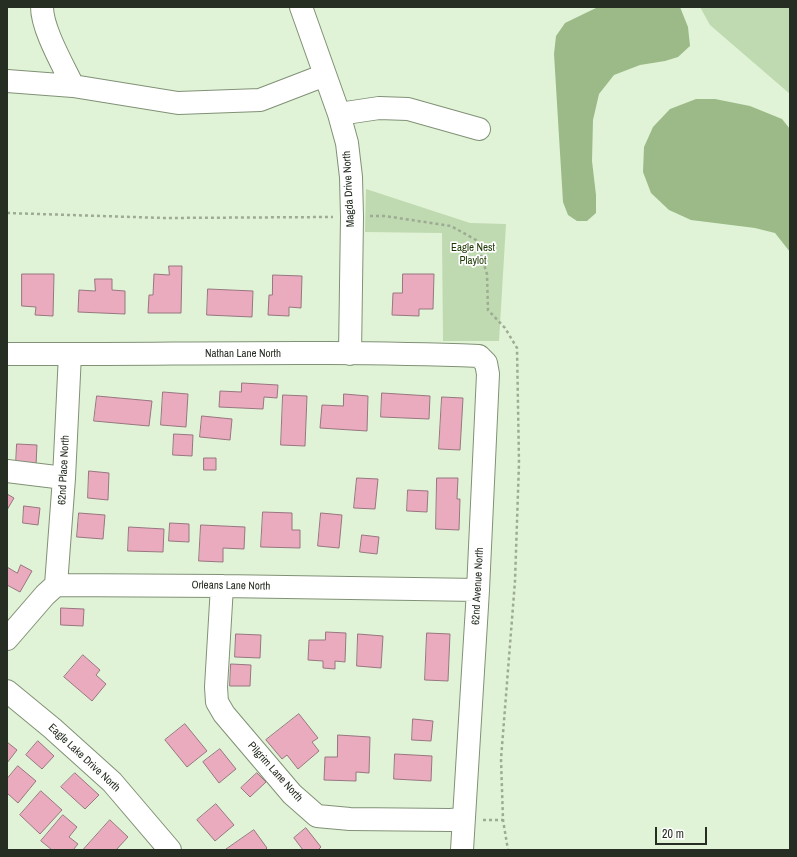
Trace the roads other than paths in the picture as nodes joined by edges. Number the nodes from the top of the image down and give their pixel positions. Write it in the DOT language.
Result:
graph roads {
  1 [pos="42,7"];
  2 [pos="301,7"];
  3 [pos="325,76"];
  4 [pos="7,81"];
  5 [pos="72,86"];
  6 [pos="339,114"];
  7 [pos="479,129"];
  8 [pos="7,354"];
  9 [pos="70,354"];
  10 [pos="350,354"];
  11 [pos="479,356"];
  12 [pos="7,471"];
  13 [pos="64,478"];
  14 [pos="56,585"];
  15 [pos="222,586"];
  16 [pos="478,590"];
  17 [pos="7,639"];
  18 [pos="7,691"];
  19 [pos="463,819"];
  20 [pos="170,850"];
  21 [pos="462,850"];
  1 -- 5 [label="street"];
  2 -- 3 [label="street, Magda Drive North"];
  3 -- 5 [label="street"];
  3 -- 6 [label="street, Magda Drive North"];
  4 -- 5 [label="street"];
  6 -- 7 [label="street"];
  6 -- 10 [label="street, Magda Drive North"];
  8 -- 9 [label="street, Nathan Lane North"];
  9 -- 10 [label="street, Nathan Lane North"];
  9 -- 13 [label="street, 62nd Place North"];
  10 -- 11 [label="street, Nathan Lane North"];
  11 -- 16 [label="street, 62nd Avenue North"];
  12 -- 13 [label="street"];
  13 -- 14 [label="street, 62nd Place North"];
  14 -- 15 [label="street, Orleans Lane North"];
  14 -- 17 [label="street"];
  15 -- 16 [label="street, Orleans Lane North"];
  15 -- 19 [label="street, Pilgrim Lane North"];
  16 -- 19 [label="street, 62nd Avenue North"];
  18 -- 20 [label="street, Eagle Lake Drive North"];
  19 -- 21 [label="street, 62nd Avenue North"];
}
